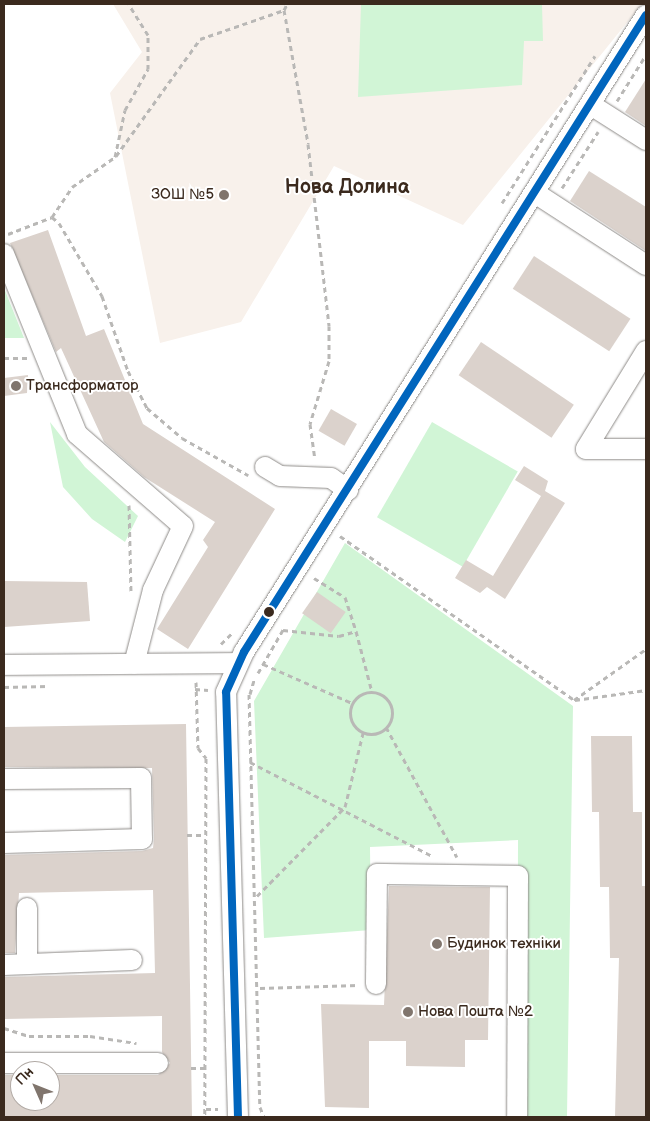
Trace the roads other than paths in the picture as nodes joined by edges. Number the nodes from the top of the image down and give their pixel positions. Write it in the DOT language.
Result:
graph roads {
  1 [pos="646,16"];
  2 [pos="590,105"];
  3 [pos="646,140"];
  4 [pos="535,193"];
  5 [pos="4,254"];
  6 [pos="646,264"];
  7 [pos="646,351"];
  8 [pos="646,449"];
  9 [pos="261,474"];
  10 [pos="348,490"];
  11 [pos="237,663"];
  12 [pos="134,664"];
  13 [pos="4,665"];
  14 [pos="4,778"];
  15 [pos="4,843"];
  16 [pos="27,908"];
  17 [pos="132,960"];
  18 [pos="28,962"];
  19 [pos="4,965"];
  20 [pos="376,984"];
  21 [pos="4,1063"];
  22 [pos="158,1063"];
  23 [pos="238,1117"];
  24 [pos="517,1117"];
  1 -- 2 [label="street"];
  2 -- 3 [label="street"];
  2 -- 4 [label="street"];
  4 -- 6 [label="street"];
  4 -- 10 [label="street"];
  5 -- 12 [label="street"];
  7 -- 8 [label="street"];
  9 -- 10 [label="street"];
  10 -- 11 [label="street"];
  11 -- 12 [label="street"];
  11 -- 23 [label="street"];
  12 -- 13 [label="street"];
  14 -- 15 [label="street"];
  16 -- 18 [label="street"];
  17 -- 18 [label="street"];
  18 -- 19 [label="street"];
  20 -- 24 [label="street"];
  21 -- 22 [label="street"];
}
